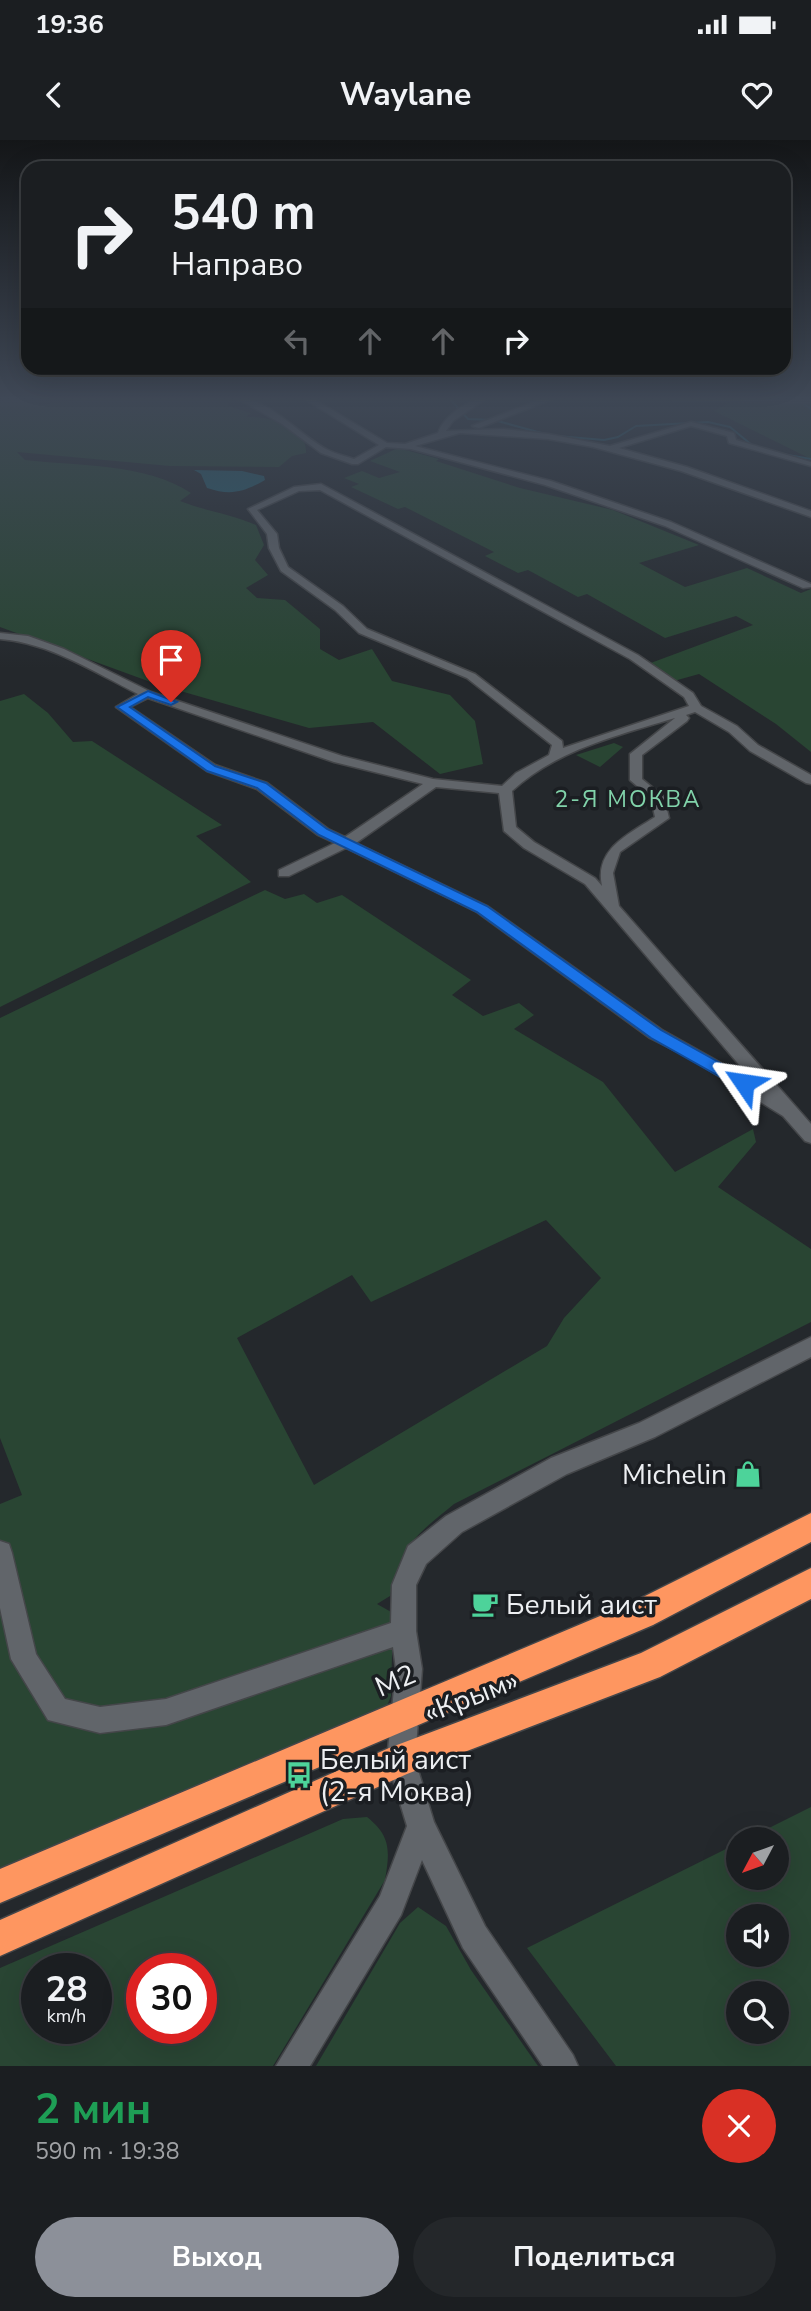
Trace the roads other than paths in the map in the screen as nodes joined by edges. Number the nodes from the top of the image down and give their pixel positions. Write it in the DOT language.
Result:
graph roads {
  1 [pos="310,488"];
  2 [pos="323,488"];
  3 [pos="560,488"];
  4 [pos="740,488"];
  5 [pos="811,514"];
  6 [pos="807,586"];
  7 [pos="0,636"];
  8 [pos="148,694"];
  9 [pos="696,708"];
  10 [pos="554,757"];
  11 [pos="811,780"];
  12 [pos="433,783"];
  13 [pos="505,790"];
  14 [pos="346,843"];
  15 [pos="284,873"];
  16 [pos="613,904"];
  17 [pos="791,1112"];
  18 [pos="811,1136"];
  19 [pos="811,1346"];
  20 [pos="811,1527"];
  21 [pos="0,1553"];
  22 [pos="811,1583"];
  23 [pos="403,1631"];
  24 [pos="404,1714"];
  25 [pos="401,1760"];
  26 [pos="421,1826"];
  27 [pos="0,1886"];
  28 [pos="0,1938"];
  29 [pos="292,2066"];
  30 [pos="562,2066"];
  1 -- 10 [label="street"];
  2 -- 9 [label="street"];
  3 -- 6 [label="street"];
  4 -- 5 [label="street"];
  7 -- 8 [label="street"];
  8 -- 12 [label="street"];
  8 -- 14 [label="street"];
  9 -- 10 [label="street"];
  9 -- 11 [label="street"];
  9 -- 16 [label="street"];
  10 -- 13 [label="street"];
  12 -- 13 [label="street"];
  12 -- 14 [label="street"];
  13 -- 16 [label="street"];
  14 -- 15 [label="street"];
  14 -- 17 [label="street"];
  16 -- 17 [label="street"];
  17 -- 18 [label="street"];
  19 -- 23 [label="street"];
  20 -- 24 [label="highway, М2"];
  21 -- 23 [label="street"];
  22 -- 25 [label="highway, «Крым»"];
  23 -- 24 [label="street"];
  24 -- 25 [label="street"];
  24 -- 27 [label="highway, М2"];
  25 -- 26 [label="street"];
  25 -- 28 [label="highway, «Крым»"];
  26 -- 29 [label="street"];
  26 -- 30 [label="street"];
}
